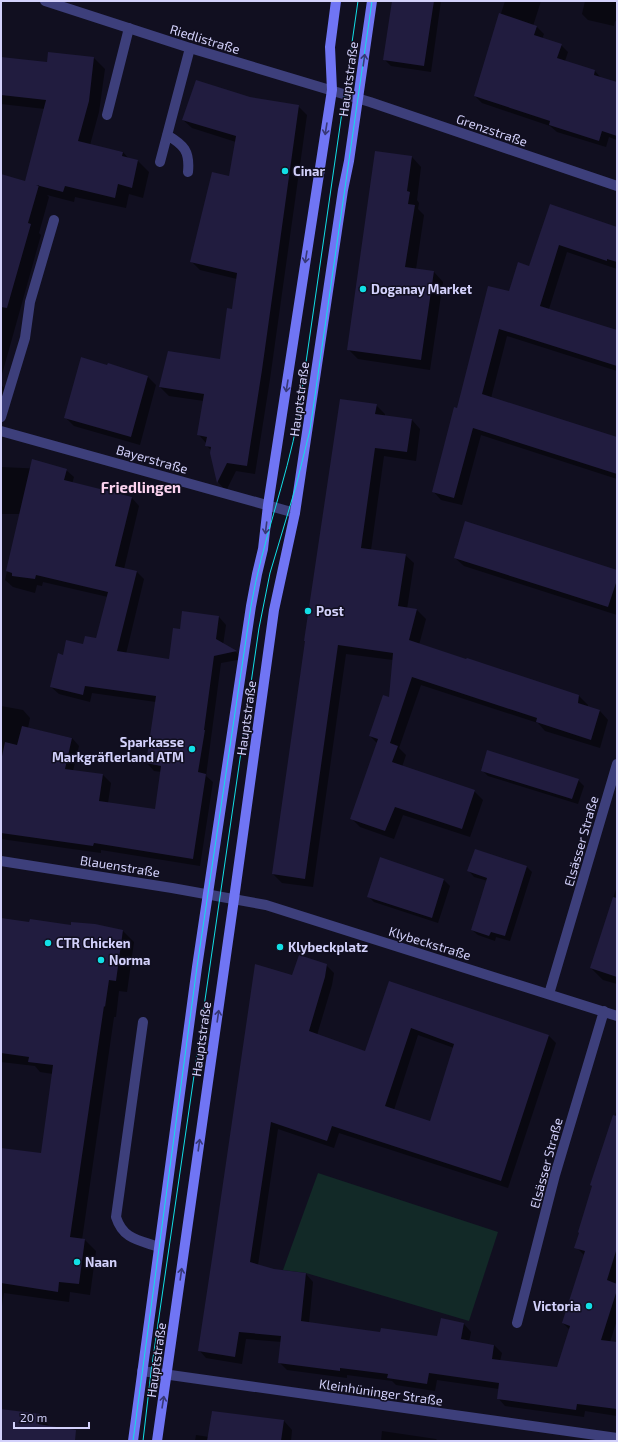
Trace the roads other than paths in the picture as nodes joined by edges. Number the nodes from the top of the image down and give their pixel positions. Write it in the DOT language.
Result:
graph roads {
  1 [pos="45,1"];
  2 [pos="336,1"];
  3 [pos="372,1"];
  4 [pos="129,28"];
  5 [pos="190,48"];
  6 [pos="332,90"];
  7 [pos="358,99"];
  8 [pos="108,115"];
  9 [pos="167,135"];
  10 [pos="160,162"];
  11 [pos="188,172"];
  12 [pos="617,186"];
  13 [pos="54,220"];
  14 [pos="1,417"];
  15 [pos="1,431"];
  16 [pos="268,505"];
  17 [pos="295,513"];
  18 [pos="617,764"];
  19 [pos="1,861"];
  20 [pos="208,894"];
  21 [pos="234,900"];
  22 [pos="549,994"];
  23 [pos="604,1011"];
  24 [pos="617,1016"];
  25 [pos="143,1022"];
  26 [pos="159,1247"];
  27 [pos="518,1323"];
  28 [pos="142,1371"];
  29 [pos="167,1375"];
  30 [pos="617,1438"];
  31 [pos="132,1441"];
  32 [pos="156,1441"];
  1 -- 4 [label="street, Riedlistraße"];
  2 -- 6 [label="main road, Hauptstraße"];
  7 -- 3 [label="main road, Hauptstraße, one-way"];
  4 -- 5 [label="street, Riedlistraße"];
  4 -- 8 [label="street"];
  5 -- 6 [label="street, Riedlistraße"];
  5 -- 9 [label="street"];
  6 -- 7 [label="street, Riedlistraße"];
  6 -- 16 [label="main road, Hauptstraße, one-way"];
  7 -- 12 [label="street, Grenzstraße"];
  7 -- 17 [label="main road, Hauptstraße"];
  9 -- 10 [label="street"];
  9 -- 11 [label="street"];
  13 -- 14 [label="street"];
  15 -- 16 [label="street, Bayerstraße"];
  16 -- 17 [label="street, Bayerstraße"];
  16 -- 20 [label="main road, Hauptstraße, one-way"];
  17 -- 21 [label="main road, Hauptstraße"];
  18 -- 22 [label="street, Elsässer Straße"];
  19 -- 20 [label="street, Blauenstraße"];
  20 -- 21 [label="street, Blauenstraße"];
  20 -- 26 [label="main road, Hauptstraße"];
  21 -- 22 [label="street, Klybeckstraße"];
  29 -- 21 [label="main road, Hauptstraße, one-way"];
  22 -- 23 [label="street, Klybeckstraße"];
  23 -- 24 [label="street, Klybeckstraße"];
  23 -- 27 [label="street, Elsässer Straße"];
  25 -- 26 [label="street"];
  26 -- 28 [label="main road, Hauptstraße"];
  28 -- 29 [label="street, Kleinhüninger Straße"];
  28 -- 31 [label="main road, Hauptstraße"];
  29 -- 30 [label="street, Kleinhüninger Straße"];
  32 -- 29 [label="main road, Hauptstraße, one-way"];
}
